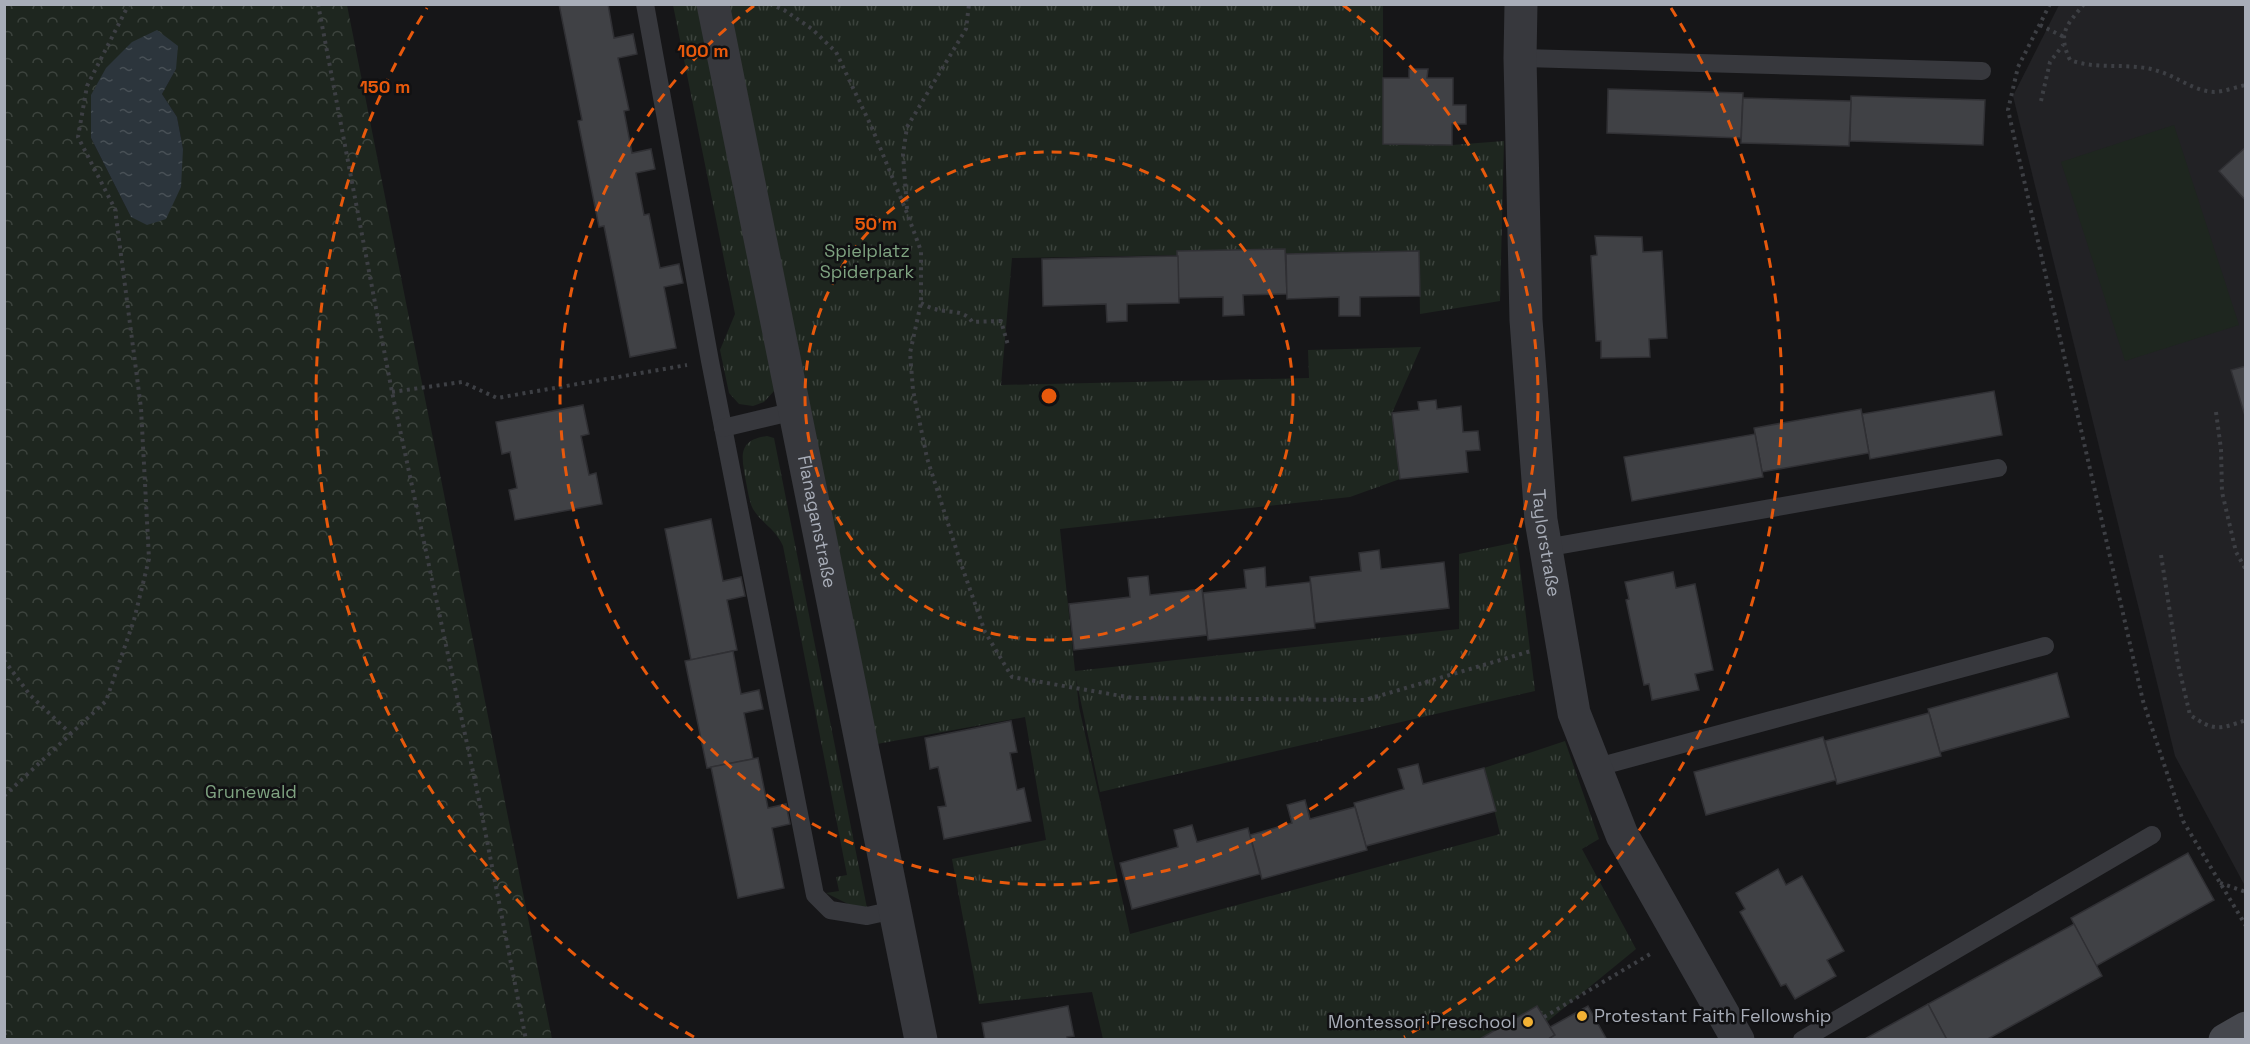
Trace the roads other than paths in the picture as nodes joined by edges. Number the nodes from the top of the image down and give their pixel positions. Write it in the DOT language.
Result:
graph roads {
  1 [pos="645,4"];
  2 [pos="713,4"];
  3 [pos="1521,4"];
  4 [pos="1520,58"];
  5 [pos="1982,71"];
  6 [pos="795,411"];
  7 [pos="723,428"];
  8 [pos="1998,468"];
  9 [pos="1545,548"];
  10 [pos="2045,646"];
  11 [pos="1594,768"];
  12 [pos="2152,835"];
  13 [pos="894,910"];
  14 [pos="2246,1028"];
  15 [pos="921,1040"];
  16 [pos="1738,1040"];
  17 [pos="1802,1040"];
  18 [pos="2226,1040"];
  1 -- 7 [label="lane"];
  2 -- 6 [label="street, Flanaganstraße"];
  3 -- 4 [label="street, Taylorstraße"];
  4 -- 5 [label="lane"];
  4 -- 9 [label="street, Taylorstraße"];
  6 -- 7 [label="lane"];
  6 -- 13 [label="street, Flanaganstraße"];
  7 -- 13 [label="lane"];
  8 -- 9 [label="lane"];
  9 -- 11 [label="street, Taylorstraße"];
  10 -- 11 [label="lane"];
  11 -- 16 [label="street, Taylorstraße"];
  12 -- 17 [label="lane"];
  13 -- 15 [label="street, Flanaganstraße"];
  14 -- 18 [label="main road"];
}
